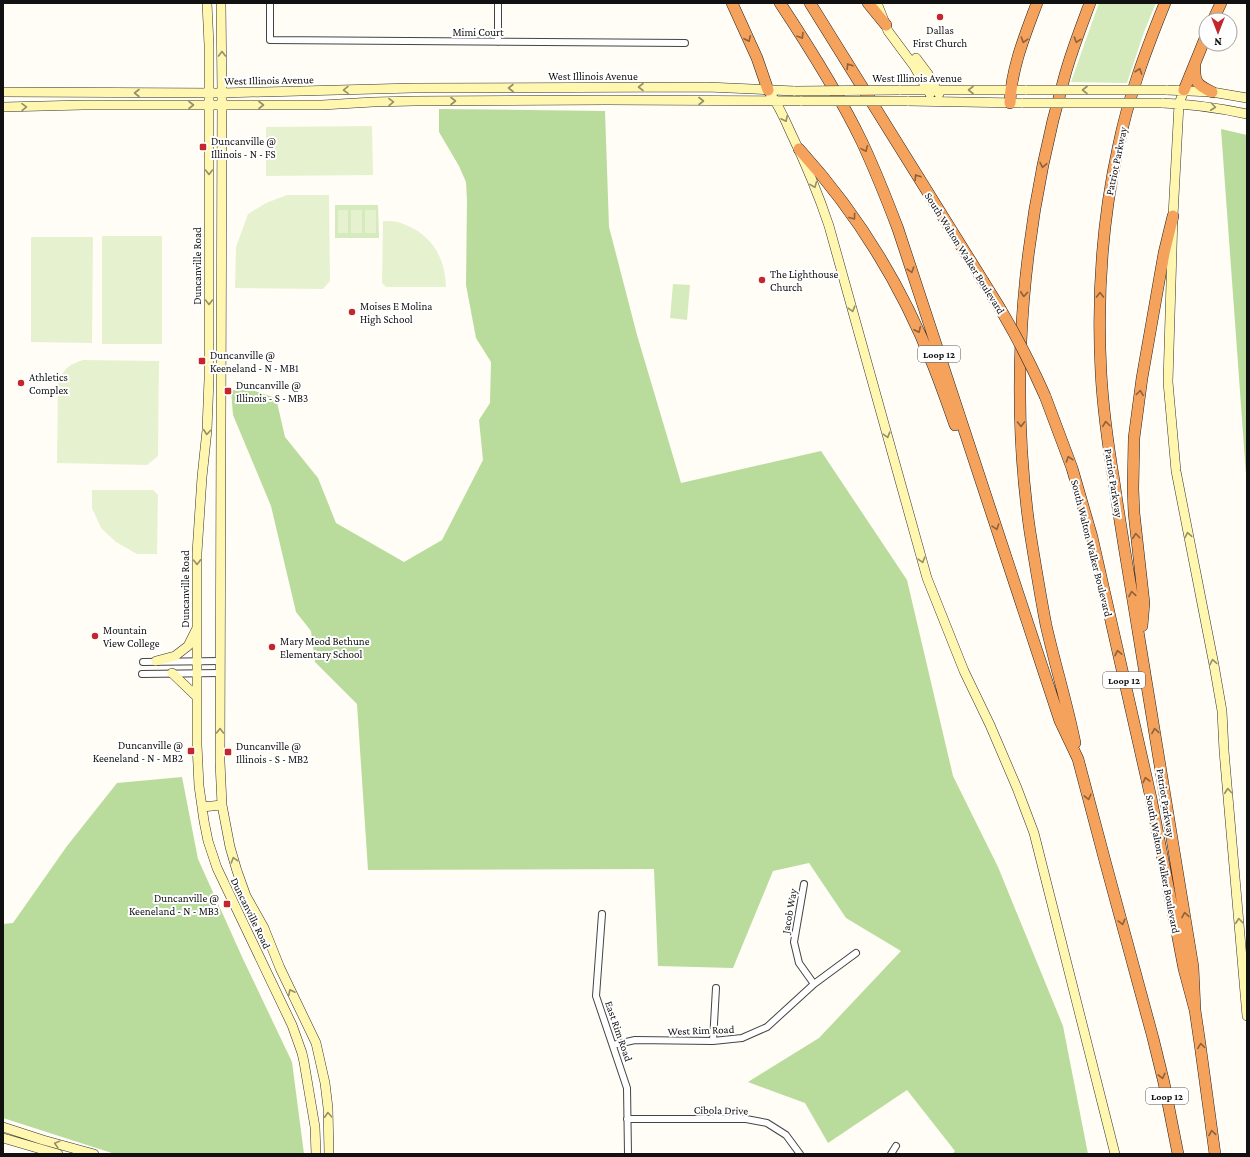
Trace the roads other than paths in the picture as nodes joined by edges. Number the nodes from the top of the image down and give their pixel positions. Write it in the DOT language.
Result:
graph roads {
  1 [pos="207,3"];
  2 [pos="221,3"];
  3 [pos="270,3"];
  4 [pos="498,3"];
  5 [pos="732,3"];
  6 [pos="780,3"];
  7 [pos="810,3"];
  8 [pos="868,3"];
  9 [pos="877,3"];
  10 [pos="1036,3"];
  11 [pos="1090,3"];
  12 [pos="1165,3"];
  13 [pos="886,25"];
  14 [pos="498,42"];
  15 [pos="685,43"];
  16 [pos="1199,52"];
  17 [pos="1195,60"];
  18 [pos="914,66"];
  19 [pos="680,87"];
  20 [pos="413,88"];
  21 [pos="607,88"];
  22 [pos="1010,89"];
  23 [pos="768,90"];
  24 [pos="900,90"];
  25 [pos="933,90"];
  26 [pos="1184,90"];
  27 [pos="3,92"];
  28 [pos="83,92"];
  29 [pos="1212,92"];
  30 [pos="210,93"];
  31 [pos="222,93"];
  32 [pos="1247,98"];
  33 [pos="606,100"];
  34 [pos="679,100"];
  35 [pos="414,101"];
  36 [pos="776,101"];
  37 [pos="938,101"];
  38 [pos="1010,103"];
  39 [pos="1179,104"];
  40 [pos="83,105"];
  41 [pos="210,105"];
  42 [pos="222,105"];
  43 [pos="3,107"];
  44 [pos="1247,114"];
  45 [pos="799,149"];
  46 [pos="1173,216"];
  47 [pos="987,500"];
  48 [pos="197,627"];
  49 [pos="1141,647"];
  50 [pos="156,661"];
  51 [pos="197,661"];
  52 [pos="221,661"];
  53 [pos="143,662"];
  54 [pos="221,672"];
  55 [pos="172,673"];
  56 [pos="197,673"];
  57 [pos="142,674"];
  58 [pos="197,697"];
  59 [pos="1078,759"];
  60 [pos="222,805"];
  61 [pos="202,807"];
  62 [pos="804,884"];
  63 [pos="602,914"];
  64 [pos="264,928"];
  65 [pos="249,935"];
  66 [pos="856,953"];
  67 [pos="814,984"];
  68 [pos="716,988"];
  69 [pos="1195,1010"];
  70 [pos="1247,1016"];
  71 [pos="713,1041"];
  72 [pos="613,1045"];
  73 [pos="319,1057"];
  74 [pos="304,1062"];
  75 [pos="628,1119"];
  76 [pos="3,1127"];
  77 [pos="3,1138"];
  78 [pos="896,1146"];
  79 [pos="58,1154"];
  80 [pos="94,1154"];
  81 [pos="316,1154"];
  82 [pos="330,1154"];
  83 [pos="628,1154"];
  84 [pos="800,1154"];
  85 [pos="891,1154"];
  86 [pos="1115,1154"];
  87 [pos="1178,1154"];
  88 [pos="1215,1154"];
  1 -- 30 [label="main road, Duncanville Road"];
  31 -- 2 [label="main road, Duncanville Road, one-way"];
  3 -- 14 [label="street, Mimi Court"];
  4 -- 14 [label="street"];
  5 -- 23 [label="highway, one-way"];
  6 -- 47 [label="highway, Loop 12, one-way"];
  69 -- 7 [label="highway, South Walton Walker Boulevard / Loop 12, one-way, bridge"];
  8 -- 13 [label="highway"];
  9 -- 13 [label="main road"];
  10 -- 22 [label="highway, one-way"];
  11 -- 59 [label="highway, one-way"];
  49 -- 12 [label="highway, Patriot Parkway, one-way"];
  13 -- 18 [label="main road"];
  13 -- 25 [label="main road"];
  14 -- 15 [label="street, Mimi Court"];
  16 -- 17 [label="highway"];
  17 -- 26 [label="highway"];
  17 -- 29 [label="highway"];
  18 -- 24 [label="main road"];
  18 -- 25 [label="main road"];
  19 -- 21 [label="main road, West Illinois Avenue, one-way"];
  19 -- 23 [label="main road, West Illinois Avenue"];
  19 -- 34 [label="main road"];
  21 -- 20 [label="main road, West Illinois Avenue, one-way"];
  20 -- 31 [label="main road, West Illinois Avenue, one-way"];
  20 -- 35 [label="main road"];
  21 -- 33 [label="main road"];
  22 -- 25 [label="main road, West Illinois Avenue, one-way"];
  26 -- 22 [label="main road, West Illinois Avenue, one-way, bridge"];
  22 -- 38 [label="highway"];
  23 -- 24 [label="main road, West Illinois Avenue, bridge"];
  23 -- 36 [label="main road"];
  24 -- 25 [label="main road, West Illinois Avenue"];
  25 -- 37 [label="main road"];
  26 -- 29 [label="main road, West Illinois Avenue"];
  26 -- 39 [label="main road"];
  27 -- 28 [label="main road, West Illinois Avenue"];
  30 -- 28 [label="main road, West Illinois Avenue, one-way"];
  28 -- 40 [label="main road"];
  29 -- 32 [label="main road, West Illinois Avenue"];
  30 -- 31 [label="main road, West Illinois Avenue"];
  30 -- 41 [label="main road, Duncanville Road"];
  31 -- 42 [label="main road, Duncanville Road"];
  33 -- 34 [label="main road"];
  35 -- 33 [label="main road, one-way"];
  34 -- 36 [label="main road, one-way"];
  42 -- 35 [label="main road, one-way"];
  36 -- 37 [label="main road, bridge"];
  36 -- 45 [label="main road, one-way"];
  37 -- 38 [label="main road"];
  38 -- 39 [label="main road, bridge"];
  39 -- 44 [label="main road, one-way"];
  39 -- 46 [label="main road"];
  40 -- 41 [label="main road, one-way"];
  43 -- 40 [label="main road, one-way"];
  41 -- 42 [label="main road"];
  41 -- 48 [label="main road, Duncanville Road, one-way"];
  42 -- 52 [label="main road, Duncanville Road"];
  45 -- 47 [label="highway, one-way"];
  45 -- 86 [label="main road, one-way"];
  49 -- 46 [label="highway, one-way"];
  70 -- 46 [label="main road, one-way"];
  47 -- 59 [label="highway, Loop 12, one-way"];
  48 -- 50 [label="main road"];
  48 -- 51 [label="main road, Duncanville Road"];
  69 -- 49 [label="highway, Patriot Parkway, one-way"];
  50 -- 51 [label="street"];
  50 -- 53 [label="street"];
  51 -- 52 [label="street"];
  51 -- 56 [label="main road, Duncanville Road"];
  52 -- 54 [label="main road, Duncanville Road"];
  54 -- 56 [label="street"];
  60 -- 54 [label="main road, Duncanville Road, one-way"];
  55 -- 56 [label="street"];
  55 -- 57 [label="street"];
  55 -- 58 [label="main road"];
  56 -- 58 [label="main road, Duncanville Road"];
  58 -- 61 [label="main road, Duncanville Road"];
  59 -- 87 [label="highway, Loop 12, one-way"];
  60 -- 61 [label="main road"];
  64 -- 60 [label="main road, Duncanville Road, one-way"];
  61 -- 65 [label="main road, Duncanville Road"];
  62 -- 67 [label="street, Jacob Way"];
  63 -- 72 [label="street, East Rim Road"];
  64 -- 65 [label="main road"];
  73 -- 64 [label="main road, Duncanville Road, one-way"];
  65 -- 74 [label="main road, Duncanville Road"];
  66 -- 67 [label="street, West Rim Road"];
  67 -- 71 [label="street, West Rim Road"];
  68 -- 71 [label="street"];
  88 -- 69 [label="highway, South Walton Walker Boulevard / Loop 12, one-way"];
  71 -- 72 [label="street, West Rim Road"];
  72 -- 75 [label="street, East Rim Road"];
  73 -- 74 [label="main road"];
  82 -- 73 [label="main road, Duncanville Road, one-way"];
  74 -- 81 [label="main road, Duncanville Road"];
  75 -- 83 [label="street, East Rim Road"];
  75 -- 84 [label="street, Cibola Drive"];
  80 -- 76 [label="main road, one-way"];
  77 -- 79 [label="main road"];
  78 -- 85 [label="street"];
}
